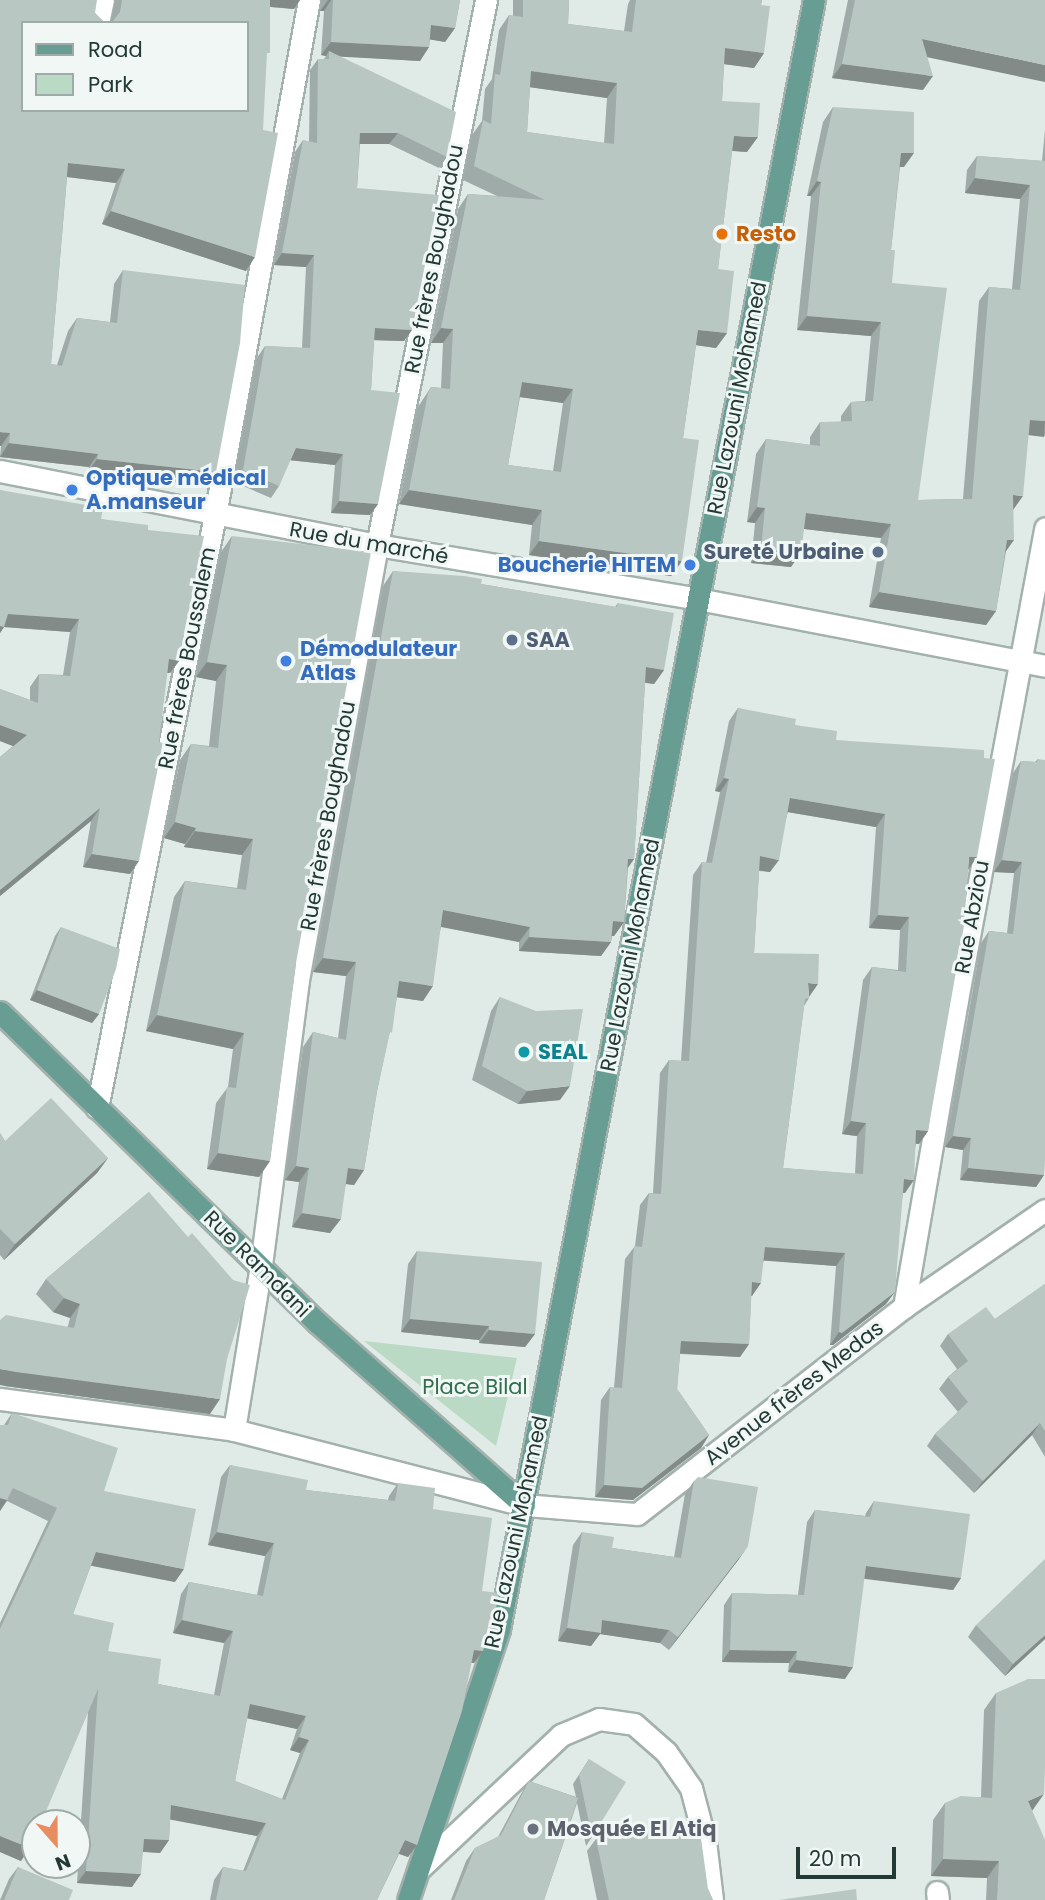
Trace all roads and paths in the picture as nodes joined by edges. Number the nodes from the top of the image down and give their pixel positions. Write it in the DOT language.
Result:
graph roads {
  1 [pos="103,0"];
  2 [pos="309,0"];
  3 [pos="486,0"];
  4 [pos="814,0"];
  5 [pos="98,21"];
  6 [pos="0,471"];
  7 [pos="215,515"];
  8 [pos="1045,528"];
  9 [pos="377,545"];
  10 [pos="698,599"];
  11 [pos="1019,660"];
  12 [pos="1045,666"];
  13 [pos="0,1012"];
  14 [pos="97,1108"];
  15 [pos="1045,1210"];
  16 [pos="261,1265"];
  17 [pos="904,1307"];
  18 [pos="0,1399"];
  19 [pos="234,1430"];
  20 [pos="524,1505"];
  21 [pos="421,1867"];
  22 [pos="408,1900"];
  23 [pos="712,1900"];
  1 -- 5 [label="street"];
  2 -- 7 [label="street, Rue frères Boussalem"];
  3 -- 9 [label="street, Rue frères Boughadou"];
  4 -- 10 [label="main road, Rue Lazouni Mohamed"];
  6 -- 7 [label="street, Rue du marché"];
  7 -- 9 [label="street, Rue du marché"];
  7 -- 14 [label="street, Rue frères Boussalem"];
  8 -- 11 [label="street, Rue Abziou"];
  9 -- 10 [label="street, Rue du marché"];
  9 -- 16 [label="street, Rue frères Boughadou"];
  10 -- 11 [label="street, Rue du marché"];
  10 -- 20 [label="main road, Rue Lazouni Mohamed"];
  11 -- 12 [label="street, Rue du marché"];
  11 -- 17 [label="street, Rue Abziou"];
  13 -- 14 [label="main road, Rue Ramdani"];
  14 -- 16 [label="main road, Rue Ramdani"];
  15 -- 17 [label="street, Avenue frères Medas"];
  16 -- 19 [label="street, Rue frères Boughadou"];
  16 -- 20 [label="main road, Rue Ramdani"];
  17 -- 20 [label="street, Avenue frères Medas"];
  18 -- 19 [label="street, Avenue frères Medas"];
  19 -- 20 [label="street, Avenue frères Medas"];
  20 -- 21 [label="main road, Rue Lazouni Mohamed"];
  21 -- 22 [label="main road, Rue Lazouni Mohamed"];
  21 -- 23 [label="street"];
}
